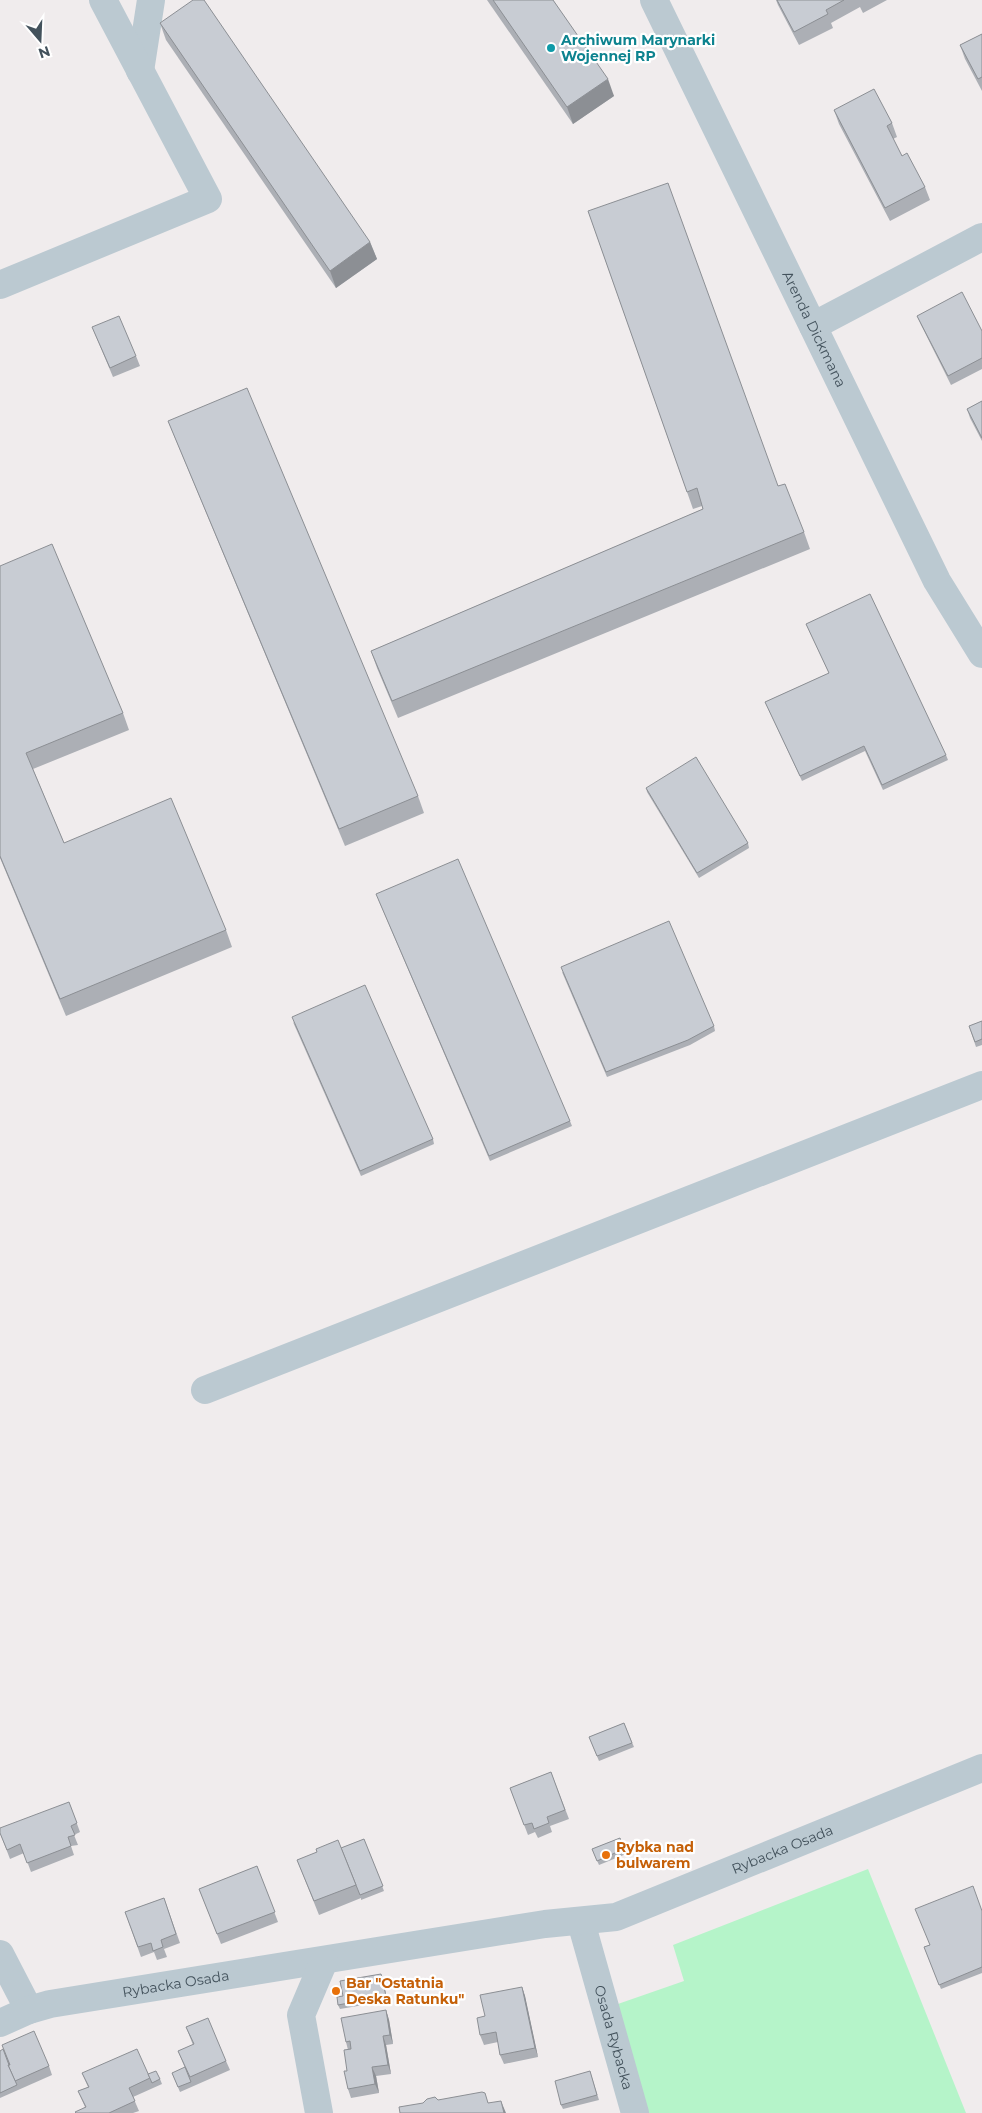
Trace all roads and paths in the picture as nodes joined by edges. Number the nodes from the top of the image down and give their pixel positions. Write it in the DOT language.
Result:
graph roads {
  1 [pos="104,0"];
  2 [pos="152,0"];
  3 [pos="654,0"];
  4 [pos="140,71"];
  5 [pos="982,237"];
  6 [pos="0,285"];
  7 [pos="813,326"];
  8 [pos="982,654"];
  9 [pos="982,1085"];
  10 [pos="205,1390"];
  11 [pos="982,1768"];
  12 [pos="580,1922"];
  13 [pos="0,1954"];
  14 [pos="324,1961"];
  15 [pos="29,2010"];
  16 [pos="0,2023"];
  17 [pos="319,2113"];
  18 [pos="635,2113"];
  1 -- 4 [label="street"];
  2 -- 4 [label="street"];
  3 -- 7 [label="street, Arenda Dickmana"];
  4 -- 6 [label="street"];
  5 -- 7 [label="street"];
  7 -- 8 [label="street, Arenda Dickmana"];
  9 -- 10 [label="street"];
  11 -- 12 [label="street, Rybacka Osada"];
  12 -- 14 [label="street, Rybacka Osada"];
  12 -- 18 [label="street, Osada Rybacka"];
  13 -- 15 [label="street"];
  14 -- 15 [label="street, Rybacka Osada"];
  14 -- 17 [label="street"];
  15 -- 16 [label="street, Rybacka Osada"];
}
